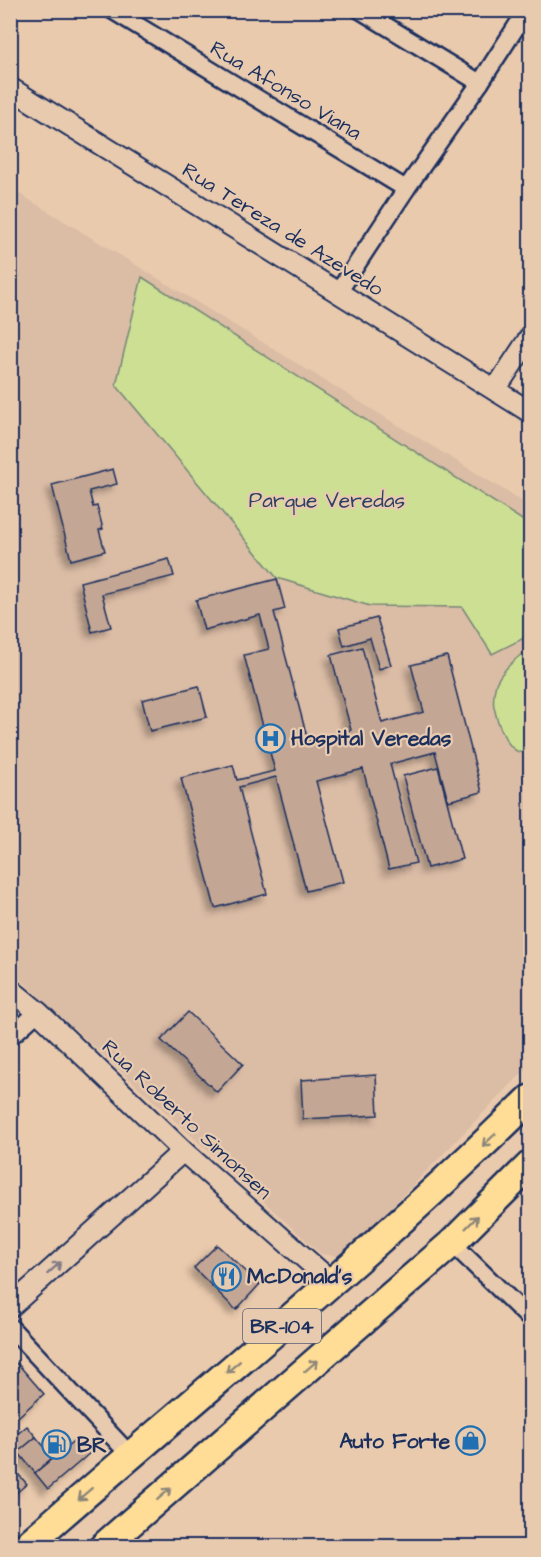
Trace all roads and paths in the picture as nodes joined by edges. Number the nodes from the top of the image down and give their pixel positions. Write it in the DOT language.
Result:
graph roads {
  1 [pos="112,10"];
  2 [pos="360,10"];
  3 [pos="527,10"];
  4 [pos="480,83"];
  5 [pos="10,88"];
  6 [pos="406,189"];
  7 [pos="339,291"];
  8 [pos="531,337"];
  9 [pos="495,390"];
  10 [pos="531,412"];
  11 [pos="10,989"];
  12 [pos="38,1012"];
  13 [pos="10,1037"];
  14 [pos="531,1099"];
  15 [pos="183,1151"];
  16 [pos="531,1165"];
  17 [pos="452,1243"];
  18 [pos="333,1283"];
  19 [pos="10,1307"];
  20 [pos="531,1319"];
  21 [pos="10,1327"];
  22 [pos="130,1455"];
  23 [pos="26,1546"];
  24 [pos="104,1546"];
  1 -- 6 [label="street, Rua Afonso Viana"];
  2 -- 4 [label="street"];
  3 -- 4 [label="street"];
  4 -- 6 [label="street"];
  5 -- 7 [label="street, Rua Tereza de Azevedo"];
  6 -- 7 [label="street"];
  7 -- 9 [label="street, Rua Tereza de Azevedo"];
  8 -- 9 [label="street"];
  9 -- 10 [label="street, Rua Tereza de Azevedo"];
  11 -- 12 [label="street, Rua Roberto Simonsen"];
  12 -- 13 [label="street"];
  12 -- 15 [label="street, Rua Roberto Simonsen"];
  14 -- 18 [label="highway, BR-104, one-way"];
  15 -- 18 [label="street, Rua Roberto Simonsen"];
  19 -- 15 [label="street, one-way"];
  17 -- 16 [label="highway, BR-104, one-way"];
  17 -- 20 [label="street"];
  24 -- 17 [label="highway, BR-104, one-way"];
  18 -- 22 [label="highway, BR-104, one-way"];
  21 -- 22 [label="street"];
  22 -- 23 [label="highway, BR-104, one-way"];
}
